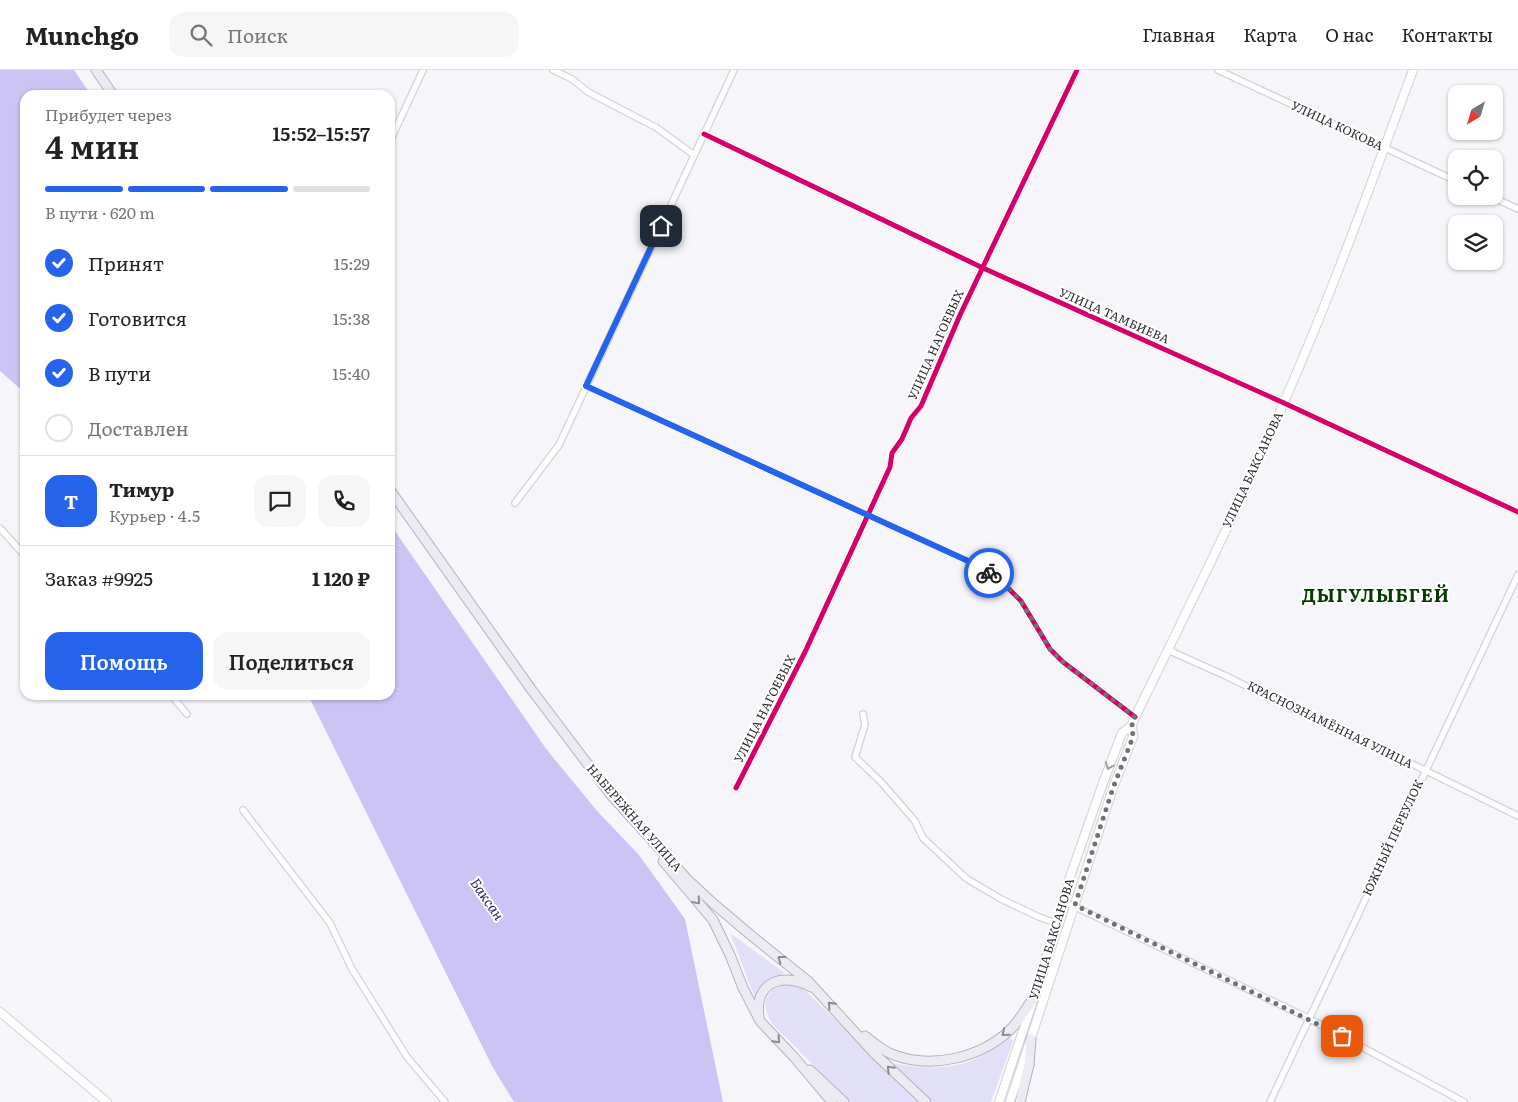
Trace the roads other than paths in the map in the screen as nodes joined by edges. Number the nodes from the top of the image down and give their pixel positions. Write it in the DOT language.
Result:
graph roads {
  1 [pos="96,70"];
  2 [pos="423,70"];
  3 [pos="553,70"];
  4 [pos="734,70"];
  5 [pos="1077,70"];
  6 [pos="1218,70"];
  7 [pos="1413,70"];
  8 [pos="110,90"];
  9 [pos="395,130"];
  10 [pos="704,134"];
  11 [pos="1384,148"];
  12 [pos="694,155"];
  13 [pos="1448,177"];
  14 [pos="1503,202"];
  15 [pos="1518,209"];
  16 [pos="983,268"];
  17 [pos="586,386"];
  18 [pos="1284,403"];
  19 [pos="395,497"];
  20 [pos="515,503"];
  21 [pos="1518,512"];
  22 [pos="868,515"];
  23 [pos="0,528"];
  24 [pos="20,550"];
  25 [pos="1518,575"];
  26 [pos="1168,650"];
  27 [pos="175,700"];
  28 [pos="187,714"];
  29 [pos="863,714"];
  30 [pos="1134,721"];
  31 [pos="1424,771"];
  32 [pos="736,788"];
  33 [pos="611,795"];
  34 [pos="243,810"];
  35 [pos="1518,816"];
  36 [pos="1063,901"];
  37 [pos="1075,905"];
  38 [pos="1056,923"];
  39 [pos="818,991"];
  40 [pos="1034,995"];
  41 [pos="0,1012"];
  42 [pos="1308,1018"];
  43 [pos="845,1020"];
  44 [pos="760,1021"];
  45 [pos="1031,1039"];
  46 [pos="794,1057"];
  47 [pos="107,1102"];
  48 [pos="446,1102"];
  49 [pos="832,1102"];
  50 [pos="844,1102"];
  51 [pos="926,1102"];
  52 [pos="999,1102"];
  53 [pos="1010,1102"];
  54 [pos="1020,1102"];
  55 [pos="1270,1102"];
  56 [pos="1464,1102"];
  1 -- 8 [label="main road"];
  2 -- 9 [label="street"];
  3 -- 12 [label="street"];
  4 -- 10 [label="street"];
  5 -- 16 [label="street, УЛИЦА НАГОЕВЫХ"];
  6 -- 11 [label="street, УЛИЦА КОКОВА"];
  7 -- 11 [label="main road, УЛИЦА БАКСАНОВА"];
  10 -- 12 [label="street"];
  10 -- 16 [label="street, УЛИЦА ТАМБИЕВА"];
  11 -- 13 [label="street, УЛИЦА КОКОВА"];
  11 -- 18 [label="main road, УЛИЦА БАКСАНОВА"];
  12 -- 17 [label="street"];
  14 -- 15 [label="street"];
  16 -- 18 [label="street, УЛИЦА ТАМБИЕВА"];
  16 -- 22 [label="street, УЛИЦА НАГОЕВЫХ"];
  17 -- 20 [label="street"];
  17 -- 22 [label="street"];
  18 -- 21 [label="street, УЛИЦА ТАМБИЕВА"];
  18 -- 26 [label="main road, УЛИЦА БАКСАНОВА"];
  19 -- 33 [label="main road, НАБЕРЕЖНАЯ УЛИЦА"];
  22 -- 30 [label="street"];
  22 -- 32 [label="street, УЛИЦА НАГОЕВЫХ"];
  23 -- 24 [label="street"];
  25 -- 31 [label="street, ЮЖНЫЙ ПЕРЕУЛОК"];
  26 -- 30 [label="main road, УЛИЦА БАКСАНОВА"];
  26 -- 31 [label="street, КРАСНОЗНАМЁННАЯ УЛИЦА"];
  27 -- 28 [label="street"];
  29 -- 38 [label="street"];
  30 -- 36 [label="main road, УЛИЦА БАКСАНОВА, one-way"];
  30 -- 37 [label="main road, УЛИЦА БАКСАНОВА"];
  31 -- 35 [label="street, КРАСНОЗНАМЁННАЯ УЛИЦА"];
  31 -- 42 [label="street, ЮЖНЫЙ ПЕРЕУЛОК"];
  39 -- 33 [label="main road, НАБЕРЕЖНАЯ УЛИЦА, one-way"];
  33 -- 44 [label="main road, one-way"];
  34 -- 48 [label="street"];
  36 -- 37 [label="street"];
  36 -- 38 [label="main road, УЛИЦА БАКСАНОВА"];
  37 -- 42 [label="street"];
  37 -- 45 [label="main road, УЛИЦА БАКСАНОВА"];
  38 -- 40 [label="main road, УЛИЦА БАКСАНОВА"];
  43 -- 39 [label="main road, НАБЕРЕЖНАЯ УЛИЦА, one-way"];
  39 -- 44 [label="main road"];
  40 -- 43 [label="main road, one-way"];
  40 -- 52 [label="main road, УЛИЦА БАКСАНОВА"];
  41 -- 47 [label="main road"];
  42 -- 55 [label="street, ЮЖНЫЙ ПЕРЕУЛОК"];
  42 -- 56 [label="street"];
  51 -- 43 [label="main road, НАБЕРЕЖНАЯ УЛИЦА, one-way"];
  44 -- 46 [label="main road, one-way"];
  45 -- 53 [label="main road, УЛИЦА БАКСАНОВА"];
  45 -- 54 [label="main road"];
  46 -- 49 [label="main road"];
  46 -- 50 [label="main road"];
}
